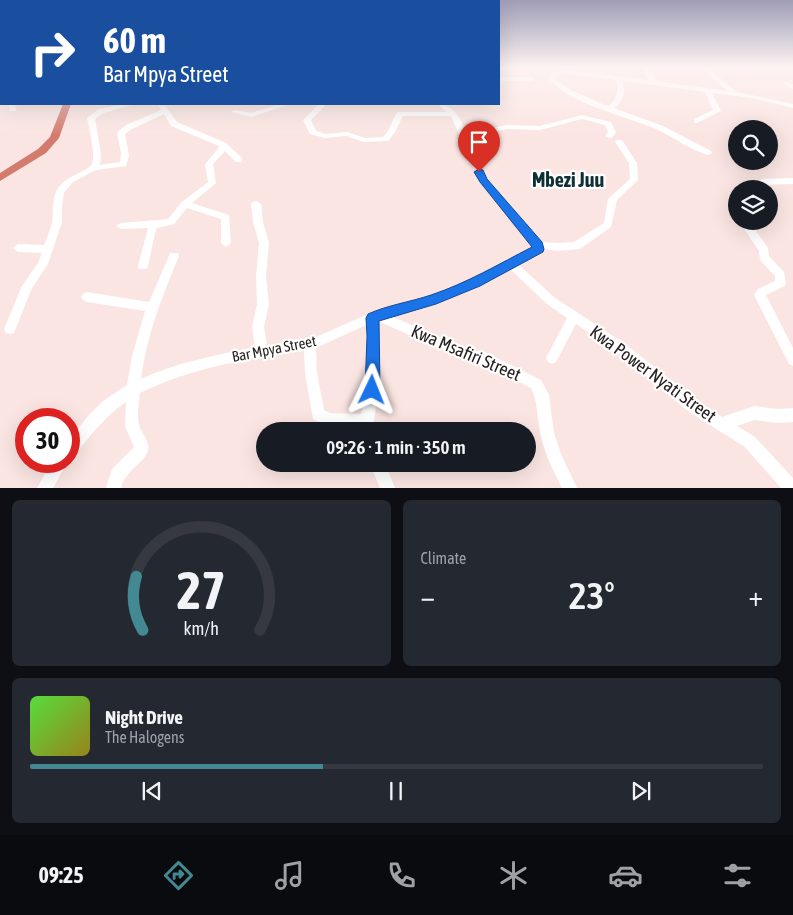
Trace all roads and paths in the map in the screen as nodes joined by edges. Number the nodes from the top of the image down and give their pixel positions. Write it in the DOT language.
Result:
graph roads {
  1 [pos="564,90"];
  2 [pos="620,90"];
  3 [pos="700,90"];
  4 [pos="730,90"];
  5 [pos="708,91"];
  6 [pos="734,93"];
  7 [pos="127,105"];
  8 [pos="284,105"];
  9 [pos="320,105"];
  10 [pos="442,105"];
  11 [pos="793,106"];
  12 [pos="163,107"];
  13 [pos="609,108"];
  14 [pos="235,112"];
  15 [pos="453,114"];
  16 [pos="698,121"];
  17 [pos="463,136"];
  18 [pos="609,136"];
  19 [pos="619,142"];
  20 [pos="222,145"];
  21 [pos="708,153"];
  22 [pos="239,160"];
  23 [pos="95,168"];
  24 [pos="789,182"];
  25 [pos="793,189"];
  26 [pos="185,204"];
  27 [pos="256,204"];
  28 [pos="156,224"];
  29 [pos="121,226"];
  30 [pos="750,230"];
  31 [pos="226,243"];
  32 [pos="538,245"];
  33 [pos="18,248"];
  34 [pos="47,249"];
  35 [pos="174,256"];
  36 [pos="511,264"];
  37 [pos="143,266"];
  38 [pos="87,297"];
  39 [pos="152,307"];
  40 [pos="375,316"];
  41 [pos="574,317"];
  42 [pos="10,329"];
  43 [pos="310,345"];
  44 [pos="262,351"];
  45 [pos="552,358"];
  46 [pos="793,360"];
  47 [pos="133,388"];
  48 [pos="793,415"];
  49 [pos="342,422"];
  50 [pos="368,422"];
  51 [pos="722,424"];
  52 [pos="80,438"];
  53 [pos="381,472"];
  54 [pos="53,473"];
  55 [pos="44,488"];
  56 [pos="112,488"];
  57 [pos="388,488"];
  58 [pos="570,488"];
  59 [pos="792,488"];
  1 -- 13 [label="street"];
  2 -- 13 [label="street"];
  3 -- 5 [label="street"];
  4 -- 6 [label="street"];
  5 -- 6 [label="street"];
  5 -- 16 [label="street"];
  6 -- 11 [label="street"];
  7 -- 23 [label="street"];
  8 -- 14 [label="street"];
  9 -- 15 [label="street"];
  10 -- 15 [label="street"];
  12 -- 20 [label="street"];
  12 -- 23 [label="street"];
  13 -- 21 [label="street"];
  15 -- 17 [label="street"];
  17 -- 18 [label="street"];
  17 -- 32 [label="street"];
  19 -- 32 [label="street"];
  20 -- 22 [label="street"];
  20 -- 26 [label="street"];
  23 -- 34 [label="street"];
  24 -- 25 [label="street"];
  26 -- 28 [label="street"];
  26 -- 31 [label="street"];
  27 -- 44 [label="street"];
  28 -- 29 [label="street"];
  28 -- 37 [label="street"];
  30 -- 46 [label="street"];
  32 -- 36 [label="street, Bar Mpya Street"];
  33 -- 34 [label="street"];
  34 -- 42 [label="street"];
  35 -- 39 [label="street"];
  36 -- 40 [label="street, Bar Mpya Street"];
  36 -- 41 [label="street, Kwa Power Nyati Street"];
  38 -- 39 [label="street"];
  39 -- 47 [label="street"];
  40 -- 43 [label="street, Bar Mpya Street"];
  40 -- 50 [label="street"];
  40 -- 58 [label="street, Kwa Msafiri Street"];
  41 -- 45 [label="street"];
  41 -- 51 [label="street, Kwa Power Nyati Street"];
  43 -- 44 [label="street, Bar Mpya Street"];
  43 -- 49 [label="street"];
  44 -- 47 [label="street, Bar Mpya Street"];
  47 -- 52 [label="street, Bar Mpya Street"];
  47 -- 56 [label="street"];
  48 -- 51 [label="street"];
  51 -- 59 [label="street, Kwa Power Nyati Street"];
  53 -- 57 [label="street"];
  54 -- 55 [label="street"];
}
